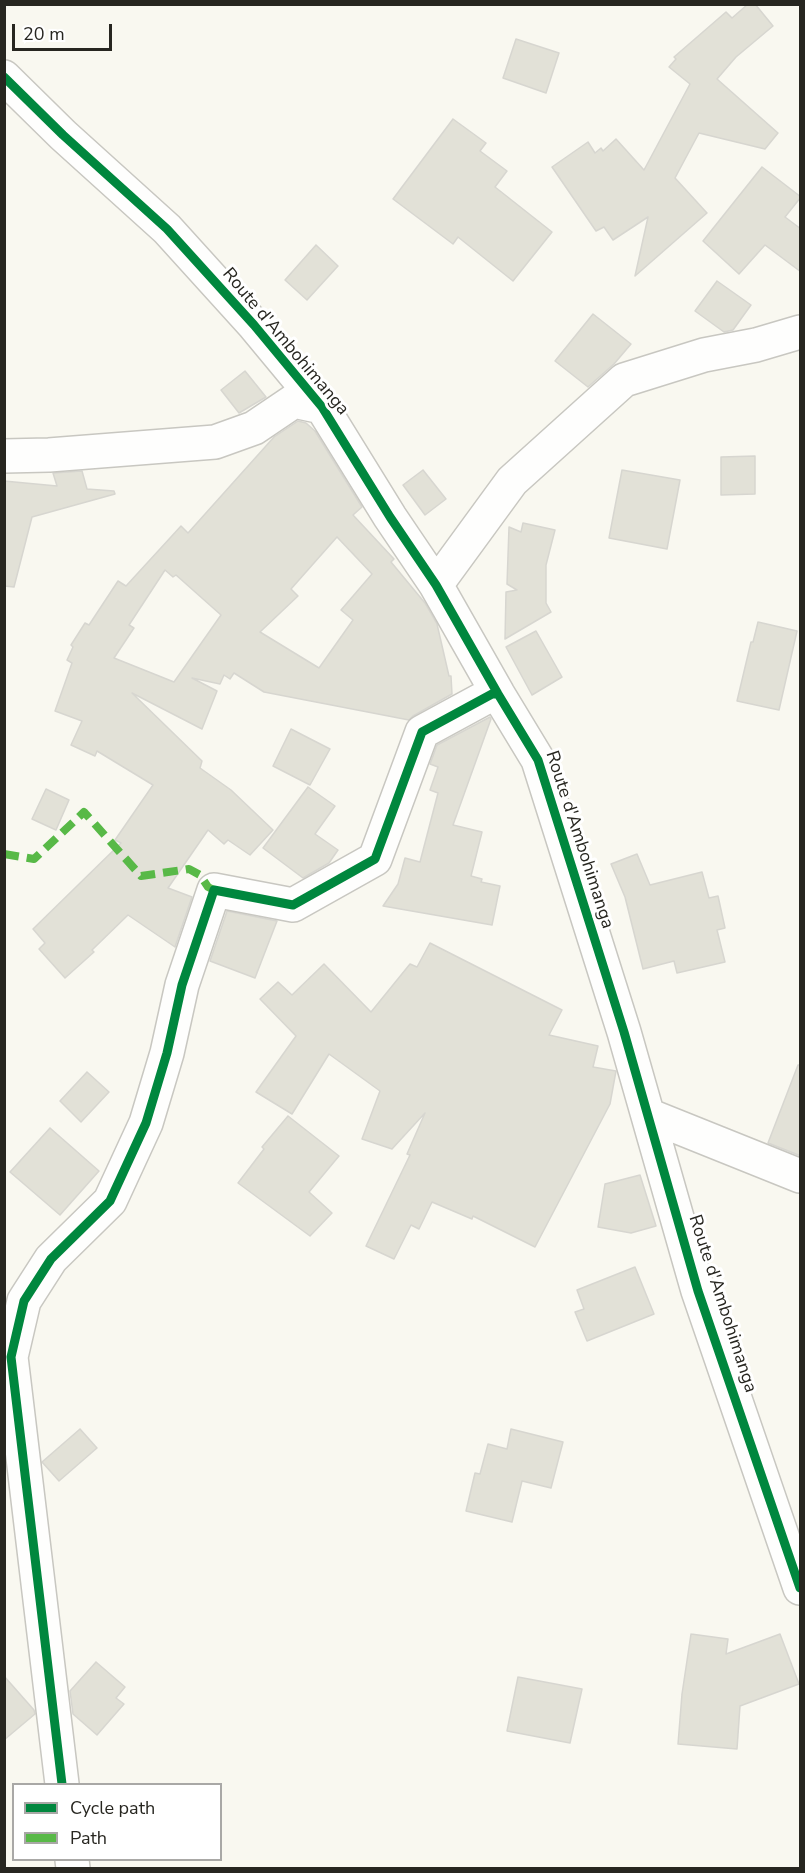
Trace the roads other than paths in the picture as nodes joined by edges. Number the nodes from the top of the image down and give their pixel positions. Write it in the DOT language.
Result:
graph roads {
  1 [pos="4,78"];
  2 [pos="801,332"];
  3 [pos="322,407"];
  4 [pos="4,456"];
  5 [pos="436,585"];
  6 [pos="498,694"];
  7 [pos="648,1115"];
  8 [pos="801,1176"];
  9 [pos="801,1588"];
  10 [pos="62,1783"];
  1 -- 3 [label="street, Route d'Ambohimanga"];
  2 -- 5 [label="street"];
  3 -- 4 [label="street"];
  3 -- 5 [label="street, Route d'Ambohimanga"];
  5 -- 6 [label="street, Route d'Ambohimanga"];
  6 -- 7 [label="street, Route d'Ambohimanga"];
  6 -- 10 [label="street"];
  7 -- 8 [label="street"];
  7 -- 9 [label="street, Route d'Ambohimanga"];
}
